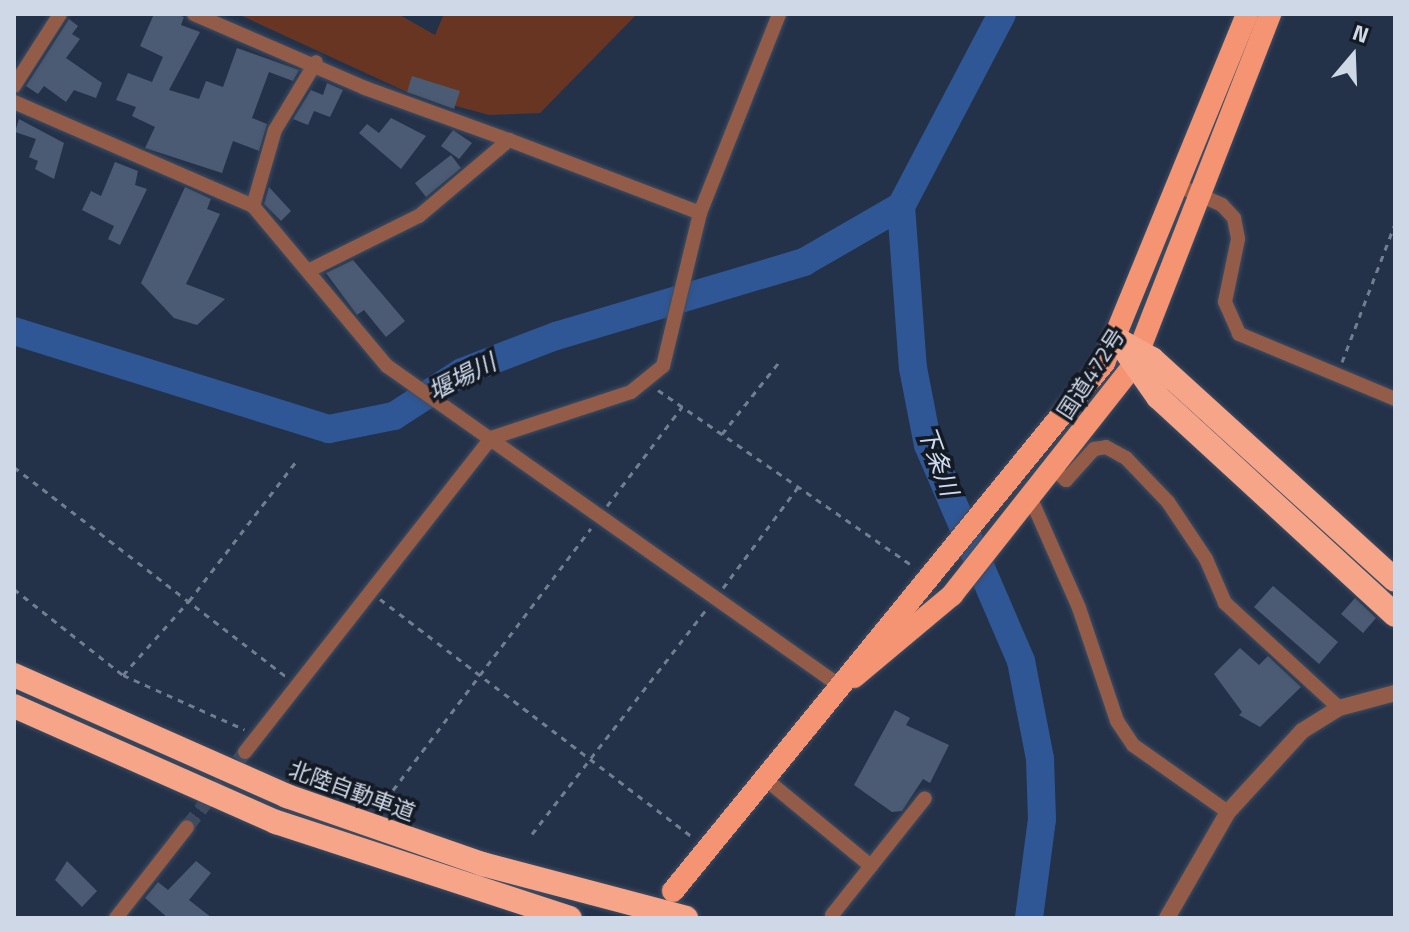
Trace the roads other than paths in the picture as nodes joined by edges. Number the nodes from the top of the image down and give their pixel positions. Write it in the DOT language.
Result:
graph roads {
  1 [pos="60,14"];
  2 [pos="194,14"];
  3 [pos="779,14"];
  4 [pos="1247,14"];
  5 [pos="1270,14"];
  6 [pos="316,62"];
  7 [pos="14,86"];
  8 [pos="14,102"];
  9 [pos="509,140"];
  10 [pos="1179,186"];
  11 [pos="1201,195"];
  12 [pos="253,206"];
  13 [pos="700,213"];
  14 [pos="312,269"];
  15 [pos="1118,340"];
  16 [pos="1137,358"];
  17 [pos="1395,399"];
  18 [pos="491,438"];
  19 [pos="1055,470"];
  20 [pos="1031,499"];
  21 [pos="1395,580"];
  22 [pos="1395,615"];
  23 [pos="14,675"];
  24 [pos="840,686"];
  25 [pos="1395,693"];
  26 [pos="14,706"];
  27 [pos="1339,708"];
  28 [pos="245,752"];
  29 [pos="763,777"];
  30 [pos="925,798"];
  31 [pos="1228,812"];
  32 [pos="187,827"];
  33 [pos="871,866"];
  34 [pos="673,891"];
  35 [pos="832,915"];
  36 [pos="116,918"];
  37 [pos="570,918"];
  38 [pos="686,918"];
  39 [pos="1167,918"];
  1 -- 7 [label="street"];
  2 -- 6 [label="street"];
  3 -- 13 [label="street"];
  4 -- 10 [label="highway, 国道472号"];
  5 -- 11 [label="highway, 国道472号"];
  6 -- 9 [label="street"];
  6 -- 12 [label="street"];
  8 -- 12 [label="street"];
  9 -- 13 [label="street"];
  9 -- 14 [label="street"];
  10 -- 11 [label="street"];
  10 -- 15 [label="highway, 国道472号"];
  11 -- 16 [label="highway, 国道472号"];
  11 -- 17 [label="street"];
  12 -- 14 [label="street"];
  13 -- 18 [label="street"];
  14 -- 18 [label="street"];
  15 -- 16 [label="highway"];
  15 -- 24 [label="highway, 国道472号"];
  16 -- 19 [label="highway, 国道472号"];
  16 -- 21 [label="highway"];
  16 -- 22 [label="highway"];
  18 -- 24 [label="street"];
  18 -- 28 [label="street"];
  19 -- 20 [label="highway, 国道472号"];
  19 -- 27 [label="street"];
  20 -- 24 [label="highway, 国道472号"];
  20 -- 31 [label="street"];
  23 -- 38 [label="highway, 北陸自動車道"];
  24 -- 29 [label="highway, 国道472号"];
  25 -- 27 [label="street"];
  26 -- 37 [label="highway"];
  27 -- 31 [label="street"];
  29 -- 33 [label="street"];
  29 -- 34 [label="highway, 国道472号"];
  30 -- 33 [label="street"];
  31 -- 39 [label="street"];
  32 -- 36 [label="street"];
  33 -- 35 [label="street"];
}
